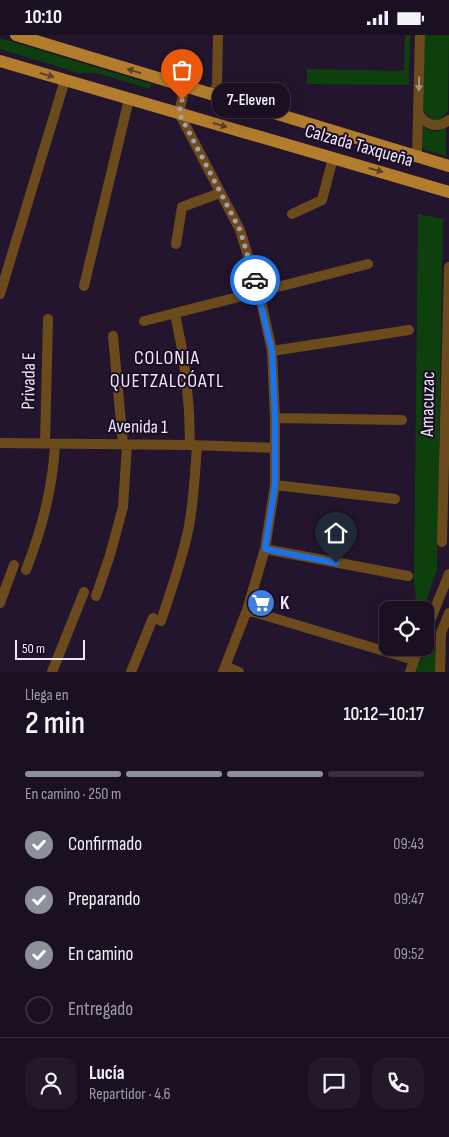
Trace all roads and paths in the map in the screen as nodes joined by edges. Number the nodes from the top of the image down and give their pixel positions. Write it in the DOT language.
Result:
graph roads {
  1 [pos="16,35"];
  2 [pos="218,35"];
  3 [pos="420,35"];
  4 [pos="0,61"];
  5 [pos="65,80"];
  6 [pos="185,86"];
  7 [pos="212,95"];
  8 [pos="129,99"];
  9 [pos="418,112"];
  10 [pos="179,113"];
  11 [pos="449,120"];
  12 [pos="417,157"];
  13 [pos="333,158"];
  14 [pos="449,166"];
  15 [pos="449,192"];
  16 [pos="220,193"];
  17 [pos="292,213"];
  18 [pos="176,243"];
  19 [pos="368,264"];
  20 [pos="449,267"];
  21 [pos="84,286"];
  22 [pos="259,292"];
  23 [pos="0,294"];
  24 [pos="175,314"];
  25 [pos="48,319"];
  26 [pos="144,321"];
  27 [pos="409,331"];
  28 [pos="113,336"];
  29 [pos="448,337"];
  30 [pos="272,351"];
  31 [pos="447,410"];
  32 [pos="275,418"];
  33 [pos="402,420"];
  34 [pos="0,443"];
  35 [pos="50,444"];
  36 [pos="125,444"];
  37 [pos="193,445"];
  38 [pos="275,449"];
  39 [pos="446,480"];
  40 [pos="275,485"];
  41 [pos="395,499"];
  42 [pos="442,542"];
  43 [pos="265,549"];
  44 [pos="14,565"];
  45 [pos="26,570"];
  46 [pos="449,574"];
  47 [pos="408,576"];
  48 [pos="84,592"];
  49 [pos="96,596"];
  50 [pos="0,603"];
  51 [pos="246,610"];
  52 [pos="434,611"];
  53 [pos="449,613"];
  54 [pos="446,626"];
  55 [pos="416,656"];
  56 [pos="414,660"];
  57 [pos="224,669"];
  58 [pos="52,672"];
  59 [pos="131,672"];
  60 [pos="239,672"];
  61 [pos="410,672"];
  62 [pos="440,672"];
  6 -- 1 [label="main road, Calzada Taxqueña, one-way"];
  2 -- 7 [label="street"];
  3 -- 9 [label="street, one-way"];
  4 -- 5 [label="main road, Calzada Taxqueña, one-way"];
  5 -- 8 [label="main road, Calzada Taxqueña"];
  5 -- 23 [label="street"];
  6 -- 7 [label="main road, Calzada Taxqueña"];
  6 -- 10 [label="street"];
  7 -- 12 [label="main road, Calzada Taxqueña"];
  8 -- 10 [label="main road, Calzada Taxqueña"];
  8 -- 21 [label="street"];
  9 -- 11 [label="street"];
  9 -- 12 [label="street"];
  10 -- 13 [label="main road, Calzada Taxqueña, one-way"];
  10 -- 16 [label="street"];
  12 -- 14 [label="main road, Calzada Taxqueña"];
  13 -- 15 [label="main road, Calzada Taxqueña, one-way"];
  13 -- 17 [label="street"];
  16 -- 18 [label="street"];
  16 -- 22 [label="street"];
  19 -- 22 [label="street"];
  20 -- 29 [label="street, Amacuzac"];
  22 -- 24 [label="street"];
  22 -- 30 [label="street"];
  24 -- 26 [label="street"];
  24 -- 37 [label="street"];
  25 -- 35 [label="street, Privada E"];
  27 -- 30 [label="street"];
  28 -- 36 [label="street"];
  29 -- 31 [label="street, Amacuzac"];
  30 -- 32 [label="street"];
  31 -- 39 [label="street, Amacuzac"];
  32 -- 33 [label="street"];
  32 -- 38 [label="street"];
  34 -- 35 [label="street, Avenida 1"];
  35 -- 36 [label="street, Avenida 1"];
  35 -- 45 [label="street, Privada E"];
  36 -- 37 [label="street, Avenida 1"];
  36 -- 49 [label="street"];
  37 -- 38 [label="street, Avenida 1"];
  37 -- 59 [label="street"];
  38 -- 40 [label="street"];
  39 -- 42 [label="street, Amacuzac"];
  40 -- 41 [label="street"];
  40 -- 43 [label="street"];
  43 -- 47 [label="street"];
  43 -- 51 [label="street"];
  44 -- 50 [label="street"];
  46 -- 52 [label="street"];
  48 -- 58 [label="street"];
  51 -- 56 [label="street"];
  51 -- 57 [label="street"];
  53 -- 54 [label="street"];
  54 -- 62 [label="street"];
  55 -- 56 [label="street"];
  56 -- 61 [label="street"];
  57 -- 60 [label="street"];
}
